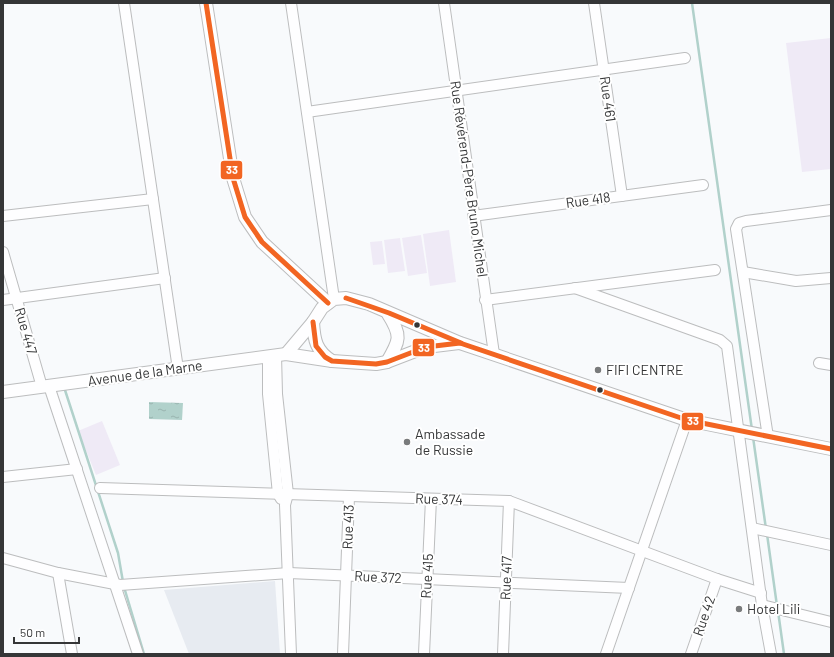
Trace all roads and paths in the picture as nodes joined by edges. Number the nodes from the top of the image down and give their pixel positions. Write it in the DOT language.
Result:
graph roads {
  1 [pos="124,3"];
  2 [pos="206,3"];
  3 [pos="291,3"];
  4 [pos="444,3"];
  5 [pos="594,3"];
  6 [pos="685,58"];
  7 [pos="604,70"];
  8 [pos="457,90"];
  9 [pos="307,112"];
  10 [pos="703,185"];
  11 [pos="622,196"];
  12 [pos="153,199"];
  13 [pos="831,210"];
  14 [pos="3,216"];
  15 [pos="473,216"];
  16 [pos="3,252"];
  17 [pos="715,270"];
  18 [pos="743,272"];
  19 [pos="165,278"];
  20 [pos="831,278"];
  21 [pos="812,280"];
  22 [pos="831,284"];
  23 [pos="575,288"];
  24 [pos="16,298"];
  25 [pos="3,300"];
  26 [pos="485,300"];
  27 [pos="331,301"];
  28 [pos="388,314"];
  29 [pos="313,322"];
  30 [pos="460,343"];
  31 [pos="494,354"];
  32 [pos="277,355"];
  33 [pos="332,361"];
  34 [pos="387,362"];
  35 [pos="819,363"];
  36 [pos="831,365"];
  37 [pos="178,369"];
  38 [pos="46,386"];
  39 [pos="3,392"];
  40 [pos="687,420"];
  41 [pos="743,432"];
  42 [pos="765,436"];
  43 [pos="831,449"];
  44 [pos="77,468"];
  45 [pos="3,477"];
  46 [pos="100,488"];
  47 [pos="278,494"];
  48 [pos="288,494"];
  49 [pos="349,497"];
  50 [pos="431,499"];
  51 [pos="509,501"];
  52 [pos="285,505"];
  53 [pos="752,528"];
  54 [pos="831,545"];
  55 [pos="642,550"];
  56 [pos="3,558"];
  57 [pos="58,573"];
  58 [pos="289,573"];
  59 [pos="346,576"];
  60 [pos="717,579"];
  61 [pos="427,580"];
  62 [pos="506,583"];
  63 [pos="121,584"];
  64 [pos="628,588"];
  65 [pos="761,593"];
  66 [pos="762,605"];
  67 [pos="831,622"];
  68 [pos="72,654"];
  69 [pos="138,654"];
  70 [pos="291,654"];
  71 [pos="343,654"];
  72 [pos="424,654"];
  73 [pos="504,654"];
  74 [pos="606,654"];
  75 [pos="691,654"];
  76 [pos="771,654"];
  1 -- 12 [label="street"];
  2 -- 27 [label="street"];
  3 -- 9 [label="street"];
  4 -- 8 [label="street, Rue Révérend-Père Bruno Michel"];
  5 -- 7 [label="street, Rue 461"];
  6 -- 7 [label="street"];
  7 -- 8 [label="street"];
  7 -- 11 [label="street, Rue 461"];
  8 -- 9 [label="street"];
  8 -- 15 [label="street, Rue Révérend-Père Bruno Michel"];
  9 -- 27 [label="street"];
  10 -- 11 [label="street, Rue 418"];
  11 -- 15 [label="street, Rue 418"];
  12 -- 14 [label="street"];
  12 -- 19 [label="street"];
  13 -- 18 [label="street"];
  15 -- 26 [label="street, Rue Révérend-Père Bruno Michel"];
  16 -- 24 [label="street, Rue 447"];
  17 -- 23 [label="street"];
  18 -- 21 [label="street"];
  18 -- 42 [label="street"];
  19 -- 24 [label="street"];
  19 -- 37 [label="street"];
  20 -- 21 [label="street"];
  21 -- 22 [label="street"];
  23 -- 26 [label="street"];
  23 -- 41 [label="street"];
  24 -- 25 [label="street"];
  24 -- 38 [label="street, Rue 447"];
  26 -- 31 [label="street, Rue Révérend-Père Bruno Michel"];
  27 -- 28 [label="street"];
  27 -- 29 [label="street"];
  28 -- 30 [label="street"];
  28 -- 34 [label="street"];
  29 -- 32 [label="street"];
  29 -- 33 [label="street"];
  30 -- 31 [label="street"];
  30 -- 34 [label="street"];
  31 -- 40 [label="street"];
  32 -- 33 [label="street, Avenue de la Marne"];
  32 -- 37 [label="street, Avenue de la Marne"];
  32 -- 47 [label="street"];
  32 -- 48 [label="street"];
  33 -- 34 [label="street"];
  35 -- 36 [label="street"];
  37 -- 38 [label="street, Avenue de la Marne"];
  38 -- 39 [label="street, Avenue de la Marne"];
  38 -- 44 [label="street, Rue 447"];
  40 -- 41 [label="street"];
  40 -- 55 [label="street"];
  41 -- 42 [label="street"];
  41 -- 53 [label="street"];
  42 -- 43 [label="street"];
  44 -- 45 [label="street"];
  44 -- 63 [label="street, Rue 447"];
  46 -- 47 [label="street, Rue 374"];
  47 -- 48 [label="street, Rue 374"];
  47 -- 52 [label="street"];
  48 -- 49 [label="street, Rue 374"];
  48 -- 52 [label="street"];
  49 -- 50 [label="street, Rue 374"];
  49 -- 59 [label="street, Rue 413"];
  50 -- 51 [label="street, Rue 374"];
  50 -- 61 [label="street, Rue 415"];
  51 -- 55 [label="street, Rue 374"];
  51 -- 62 [label="street, Rue 417"];
  52 -- 58 [label="street"];
  53 -- 54 [label="street"];
  53 -- 65 [label="street"];
  55 -- 60 [label="street, Rue 374"];
  55 -- 64 [label="street"];
  56 -- 57 [label="street, Rue 372"];
  57 -- 63 [label="street, Rue 372"];
  57 -- 68 [label="street"];
  58 -- 59 [label="street, Rue 372"];
  58 -- 63 [label="street, Rue 372"];
  58 -- 70 [label="street"];
  59 -- 61 [label="street, Rue 372"];
  59 -- 71 [label="street, Rue 413"];
  60 -- 65 [label="street, Rue 374"];
  60 -- 75 [label="street, Rue 42"];
  61 -- 62 [label="street, Rue 372"];
  61 -- 72 [label="street, Rue 415"];
  62 -- 64 [label="street, Rue 372"];
  62 -- 73 [label="street, Rue 417"];
  63 -- 69 [label="street, Rue 447"];
  64 -- 74 [label="street"];
  65 -- 66 [label="street"];
  66 -- 67 [label="street"];
  66 -- 76 [label="street"];
}
